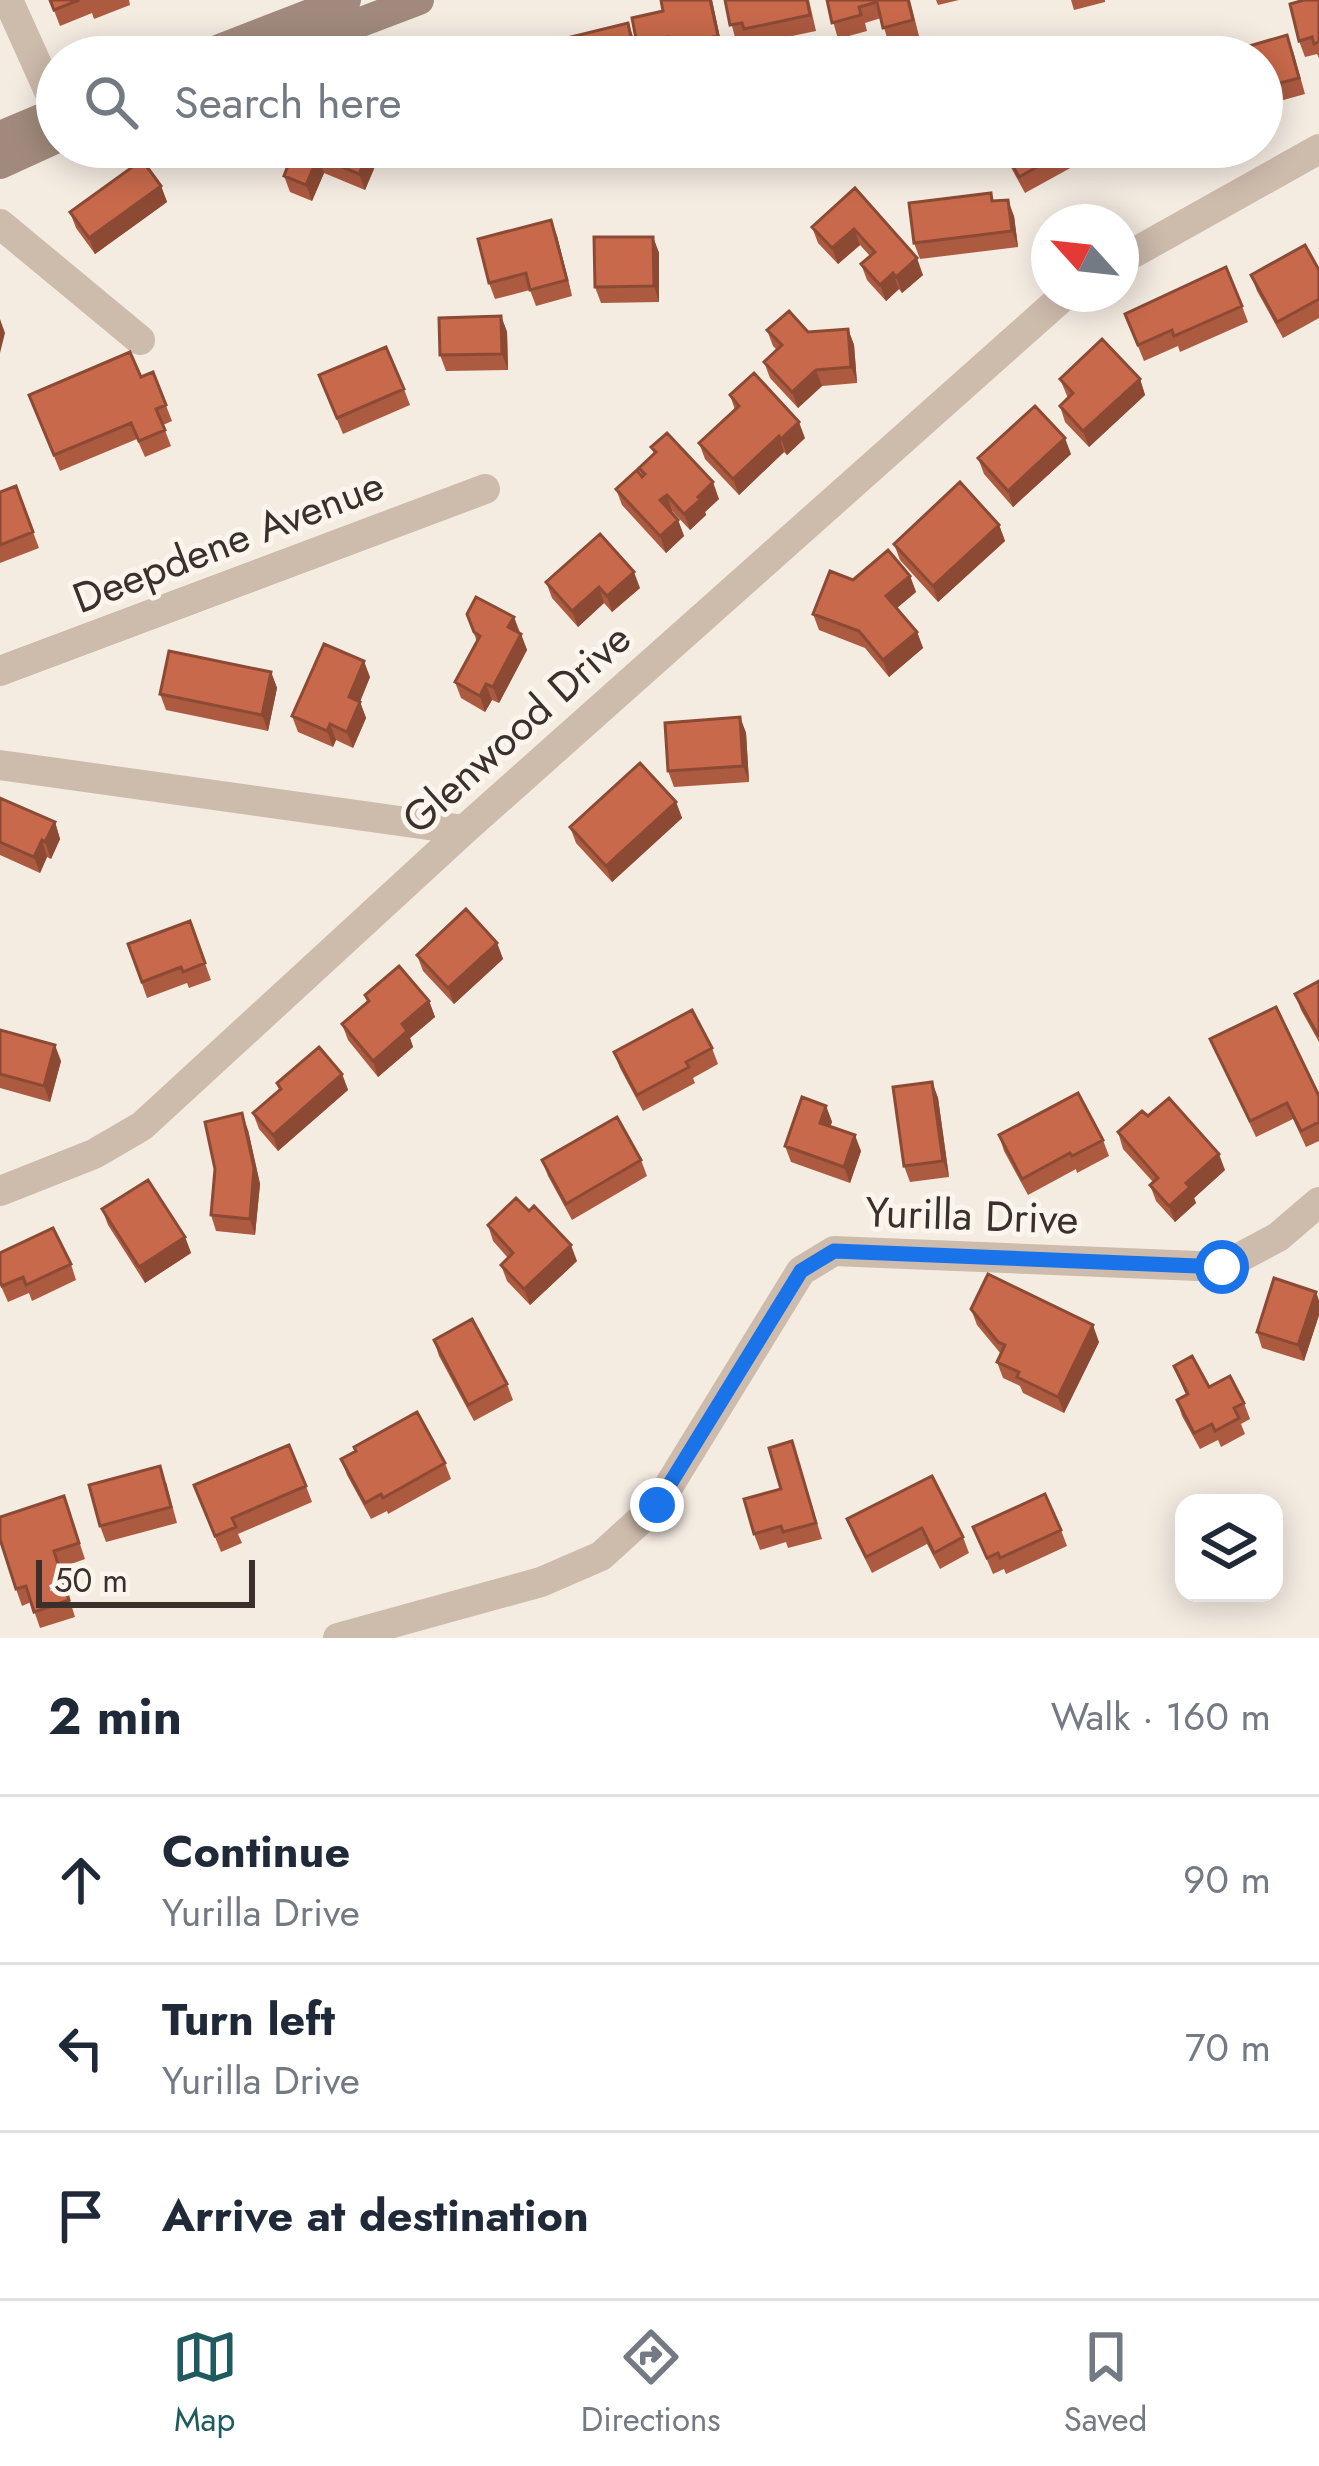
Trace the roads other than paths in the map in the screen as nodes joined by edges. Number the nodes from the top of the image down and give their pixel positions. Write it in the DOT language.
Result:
graph roads {
  1 [pos="8,0"];
  2 [pos="346,0"];
  3 [pos="419,0"];
  4 [pos="253,36"];
  5 [pos="324,36"];
  6 [pos="36,63"];
  7 [pos="36,120"];
  8 [pos="0,136"];
  9 [pos="36,148"];
  10 [pos="1319,149"];
  11 [pos="0,164"];
  12 [pos="0,224"];
  13 [pos="1139,250"];
  14 [pos="1046,312"];
  15 [pos="140,340"];
  16 [pos="485,489"];
  17 [pos="0,671"];
  18 [pos="0,765"];
  19 [pos="464,830"];
  20 [pos="0,1191"];
  21 [pos="1319,1202"];
  22 [pos="338,1638"];
  1 -- 6 [label="street"];
  2 -- 4 [label="main road"];
  3 -- 5 [label="main road"];
  7 -- 8 [label="main road"];
  9 -- 11 [label="main road"];
  10 -- 13 [label="street"];
  12 -- 15 [label="street"];
  14 -- 19 [label="street, Glenwood Drive"];
  16 -- 17 [label="street, Deepdene Avenue"];
  18 -- 19 [label="street"];
  19 -- 20 [label="street, Glenwood Drive"];
  21 -- 22 [label="street, Yurilla Drive"];
}
